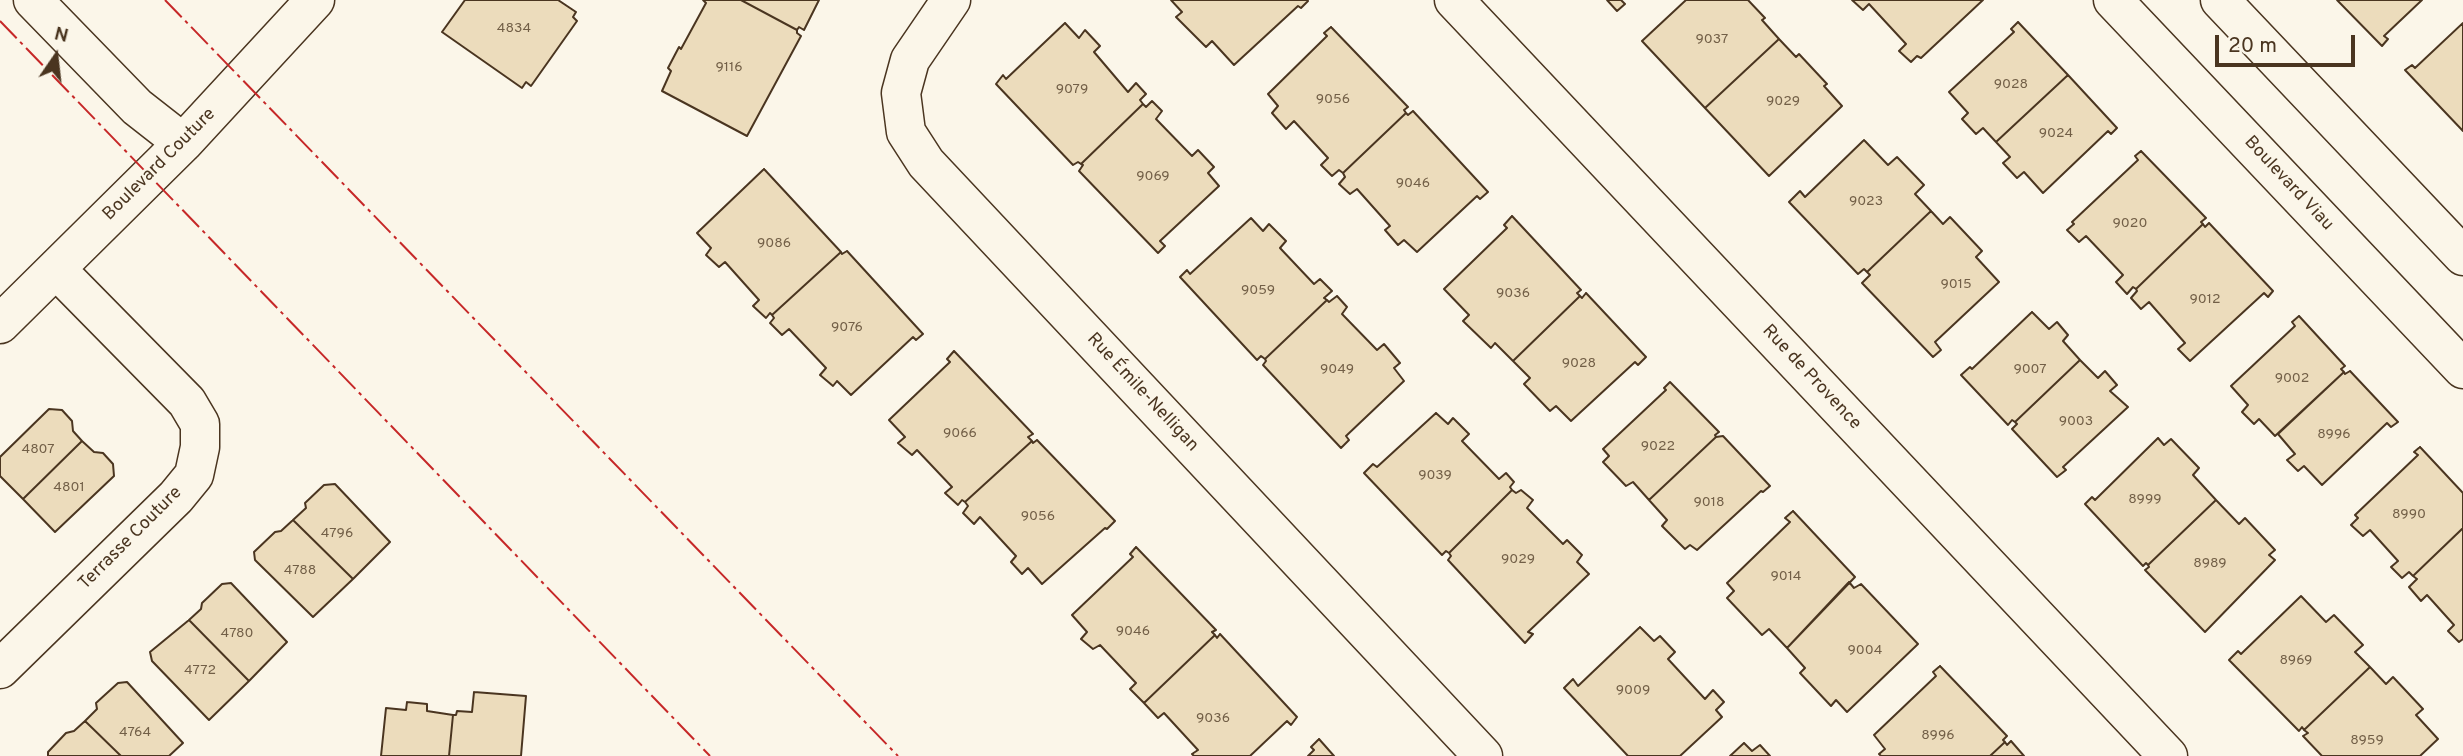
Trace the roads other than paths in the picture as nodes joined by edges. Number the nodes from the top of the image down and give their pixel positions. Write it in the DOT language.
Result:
graph roads {
  1 [pos="33,0"];
  2 [pos="315,0"];
  3 [pos="951,0"];
  4 [pos="1454,0"];
  5 [pos="2113,0"];
  6 [pos="2220,0"];
  7 [pos="183,143"];
  8 [pos="2463,256"];
  9 [pos="57,270"];
  10 [pos="0,324"];
  11 [pos="2463,369"];
  12 [pos="0,669"];
  13 [pos="1483,756"];
  14 [pos="2168,756"];
  1 -- 7 [label="street"];
  2 -- 7 [label="street, Boulevard Couture"];
  3 -- 13 [label="street, Rue Émile-Nelligan"];
  4 -- 14 [label="street, Rue de Provence"];
  5 -- 11 [label="street, Boulevard Viau"];
  6 -- 8 [label="street"];
  7 -- 9 [label="street, Boulevard Couture"];
  9 -- 10 [label="street, Boulevard Couture"];
  9 -- 12 [label="street, Terrasse Couture"];
}
